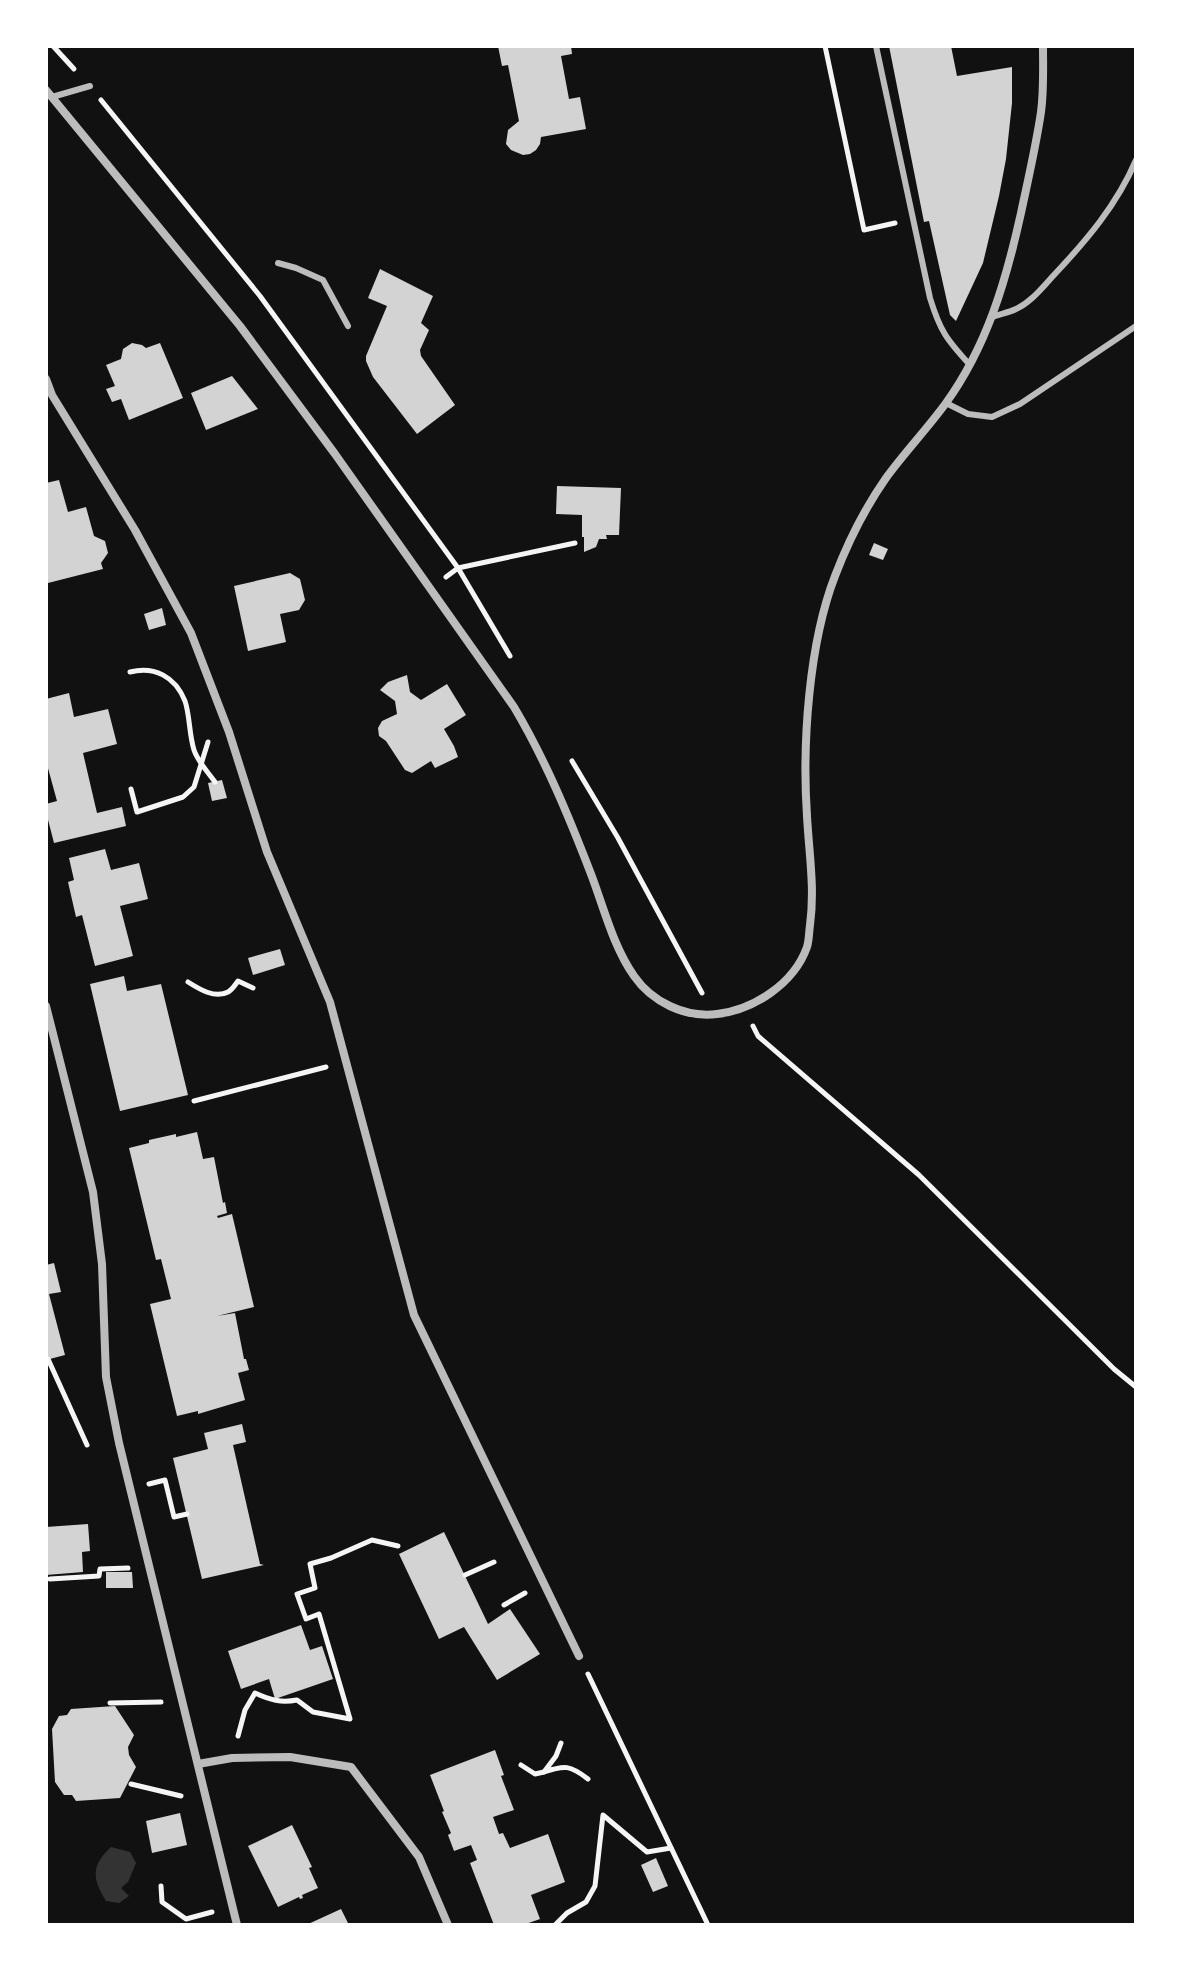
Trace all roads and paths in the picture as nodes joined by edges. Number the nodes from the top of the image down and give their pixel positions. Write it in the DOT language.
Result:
graph roads {
  1 [pos="825,46"];
  2 [pos="876,46"];
  3 [pos="1043,46"];
  4 [pos="90,86"];
  5 [pos="48,97"];
  6 [pos="1136,160"];
  7 [pos="913,219"];
  8 [pos="278,263"];
  9 [pos="992,317"];
  10 [pos="348,326"];
  11 [pos="1136,326"];
  12 [pos="970,365"];
  13 [pos="46,379"];
  14 [pos="946,403"];
  15 [pos="575,543"];
  16 [pos="458,568"];
  17 [pos="130,672"];
  18 [pos="229,732"];
  19 [pos="202,764"];
  20 [pos="215,782"];
  21 [pos="131,789"];
  22 [pos="188,982"];
  23 [pos="253,988"];
  24 [pos="46,1006"];
  25 [pos="742,1008"];
  26 [pos="347,1062"];
  27 [pos="194,1101"];
  28 [pos="48,1359"];
  29 [pos="1136,1387"];
  30 [pos="87,1445"];
  31 [pos="130,1488"];
  32 [pos="187,1514"];
  33 [pos="398,1546"];
  34 [pos="494,1562"];
  35 [pos="149,1567"];
  36 [pos="465,1575"];
  37 [pos="50,1579"];
  38 [pos="579,1656"];
  39 [pos="182,1702"];
  40 [pos="110,1703"];
  41 [pos="561,1743"];
  42 [pos="232,1758"];
  43 [pos="198,1764"];
  44 [pos="521,1765"];
  45 [pos="544,1772"];
  46 [pos="588,1779"];
  47 [pos="131,1784"];
  48 [pos="206,1795"];
  49 [pos="671,1848"];
  50 [pos="161,1886"];
  51 [pos="232,1906"];
  52 [pos="237,1925"];
  53 [pos="448,1925"];
  54 [pos="555,1925"];
  55 [pos="708,1925"];
  1 -- 7 [label="path"];
  2 -- 7 [label="lane"];
  3 -- 9 [label="street"];
  4 -- 5 [label="lane"];
  5 -- 25 [label="street"];
  6 -- 9 [label="lane"];
  7 -- 12 [label="lane"];
  8 -- 10 [label="lane"];
  9 -- 12 [label="street"];
  11 -- 14 [label="lane"];
  12 -- 14 [label="street"];
  13 -- 18 [label="street"];
  14 -- 25 [label="street"];
  15 -- 16 [label="path"];
  17 -- 19 [label="path"];
  18 -- 19 [label="path"];
  18 -- 26 [label="street"];
  19 -- 20 [label="path"];
  19 -- 21 [label="path"];
  22 -- 23 [label="path"];
  24 -- 31 [label="street"];
  25 -- 29 [label="path"];
  26 -- 27 [label="path"];
  26 -- 38 [label="street"];
  28 -- 30 [label="path"];
  31 -- 32 [label="path"];
  31 -- 35 [label="street"];
  33 -- 42 [label="path"];
  34 -- 36 [label="path"];
  35 -- 37 [label="path"];
  35 -- 39 [label="street"];
  38 -- 49 [label="path"];
  39 -- 40 [label="path"];
  39 -- 43 [label="street"];
  41 -- 45 [label="path"];
  42 -- 43 [label="street"];
  42 -- 53 [label="street"];
  43 -- 48 [label="street"];
  44 -- 45 [label="path"];
  45 -- 46 [label="path"];
  47 -- 48 [label="path"];
  48 -- 51 [label="street"];
  49 -- 54 [label="path"];
  49 -- 55 [label="path"];
  50 -- 51 [label="path"];
  51 -- 52 [label="street"];
}
